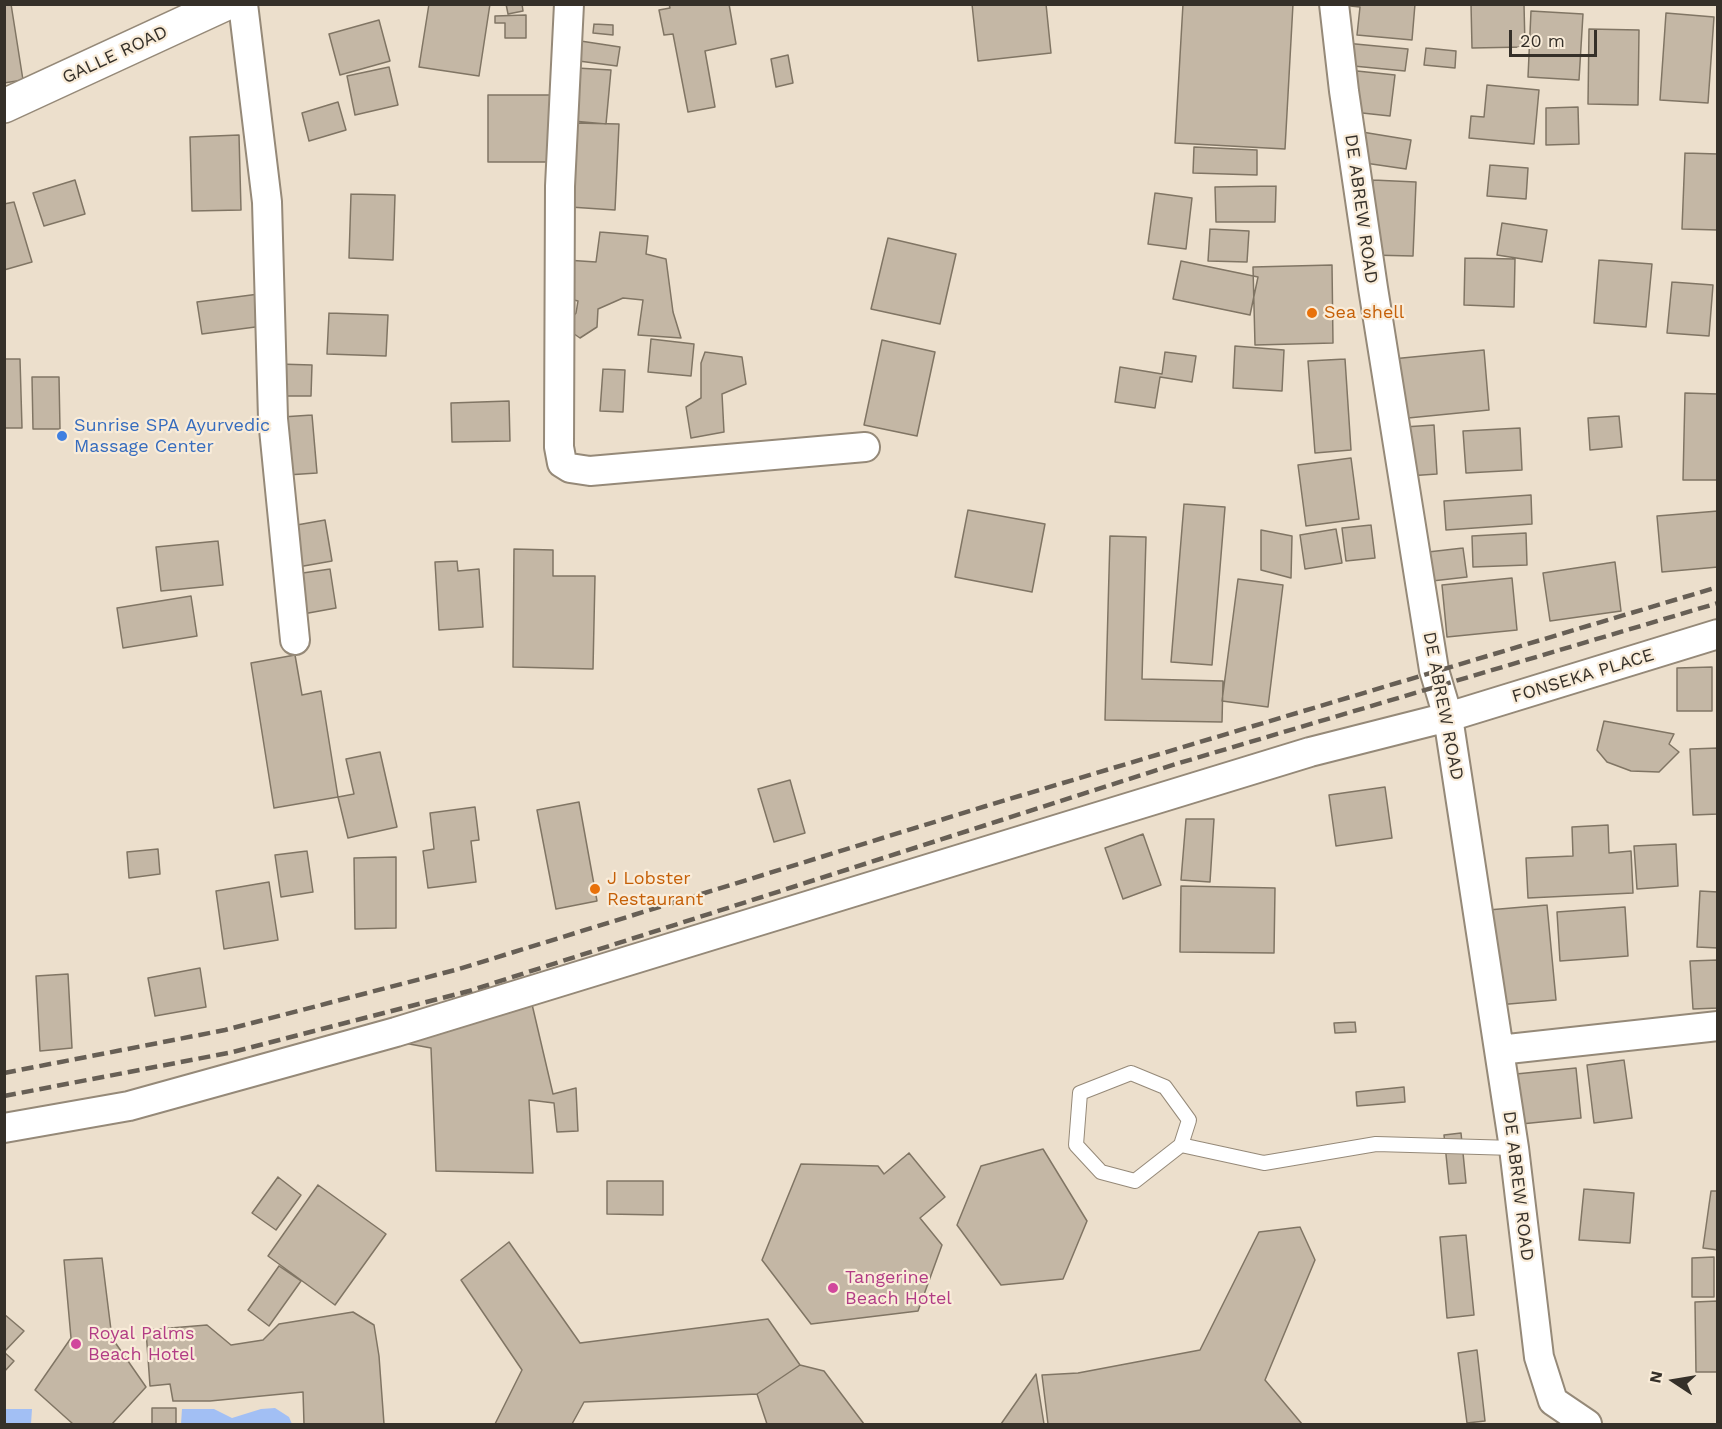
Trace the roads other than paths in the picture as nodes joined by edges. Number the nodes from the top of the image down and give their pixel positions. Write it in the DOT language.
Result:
graph roads {
  1 [pos="225,4"];
  2 [pos="243,4"];
  3 [pos="569,4"];
  4 [pos="1334,4"];
  5 [pos="4,106"];
  6 [pos="865,447"];
  7 [pos="1718,634"];
  8 [pos="295,639"];
  9 [pos="1448,717"];
  10 [pos="1718,1026"];
  11 [pos="1499,1050"];
  12 [pos="4,1128"];
  13 [pos="1181,1145"];
  14 [pos="1514,1148"];
  15 [pos="1587,1425"];
  1 -- 5 [label="highway, GALLE ROAD"];
  2 -- 8 [label="street"];
  3 -- 6 [label="street"];
  4 -- 9 [label="street, DE ABREW ROAD"];
  7 -- 9 [label="street, FONSEKA PLACE"];
  9 -- 11 [label="street, DE ABREW ROAD"];
  9 -- 12 [label="street, FONSEKA PLACE"];
  10 -- 11 [label="street"];
  11 -- 14 [label="street, DE ABREW ROAD"];
  13 -- 13 [label="lane"];
  13 -- 14 [label="lane"];
  14 -- 15 [label="street, DE ABREW ROAD"];
}
